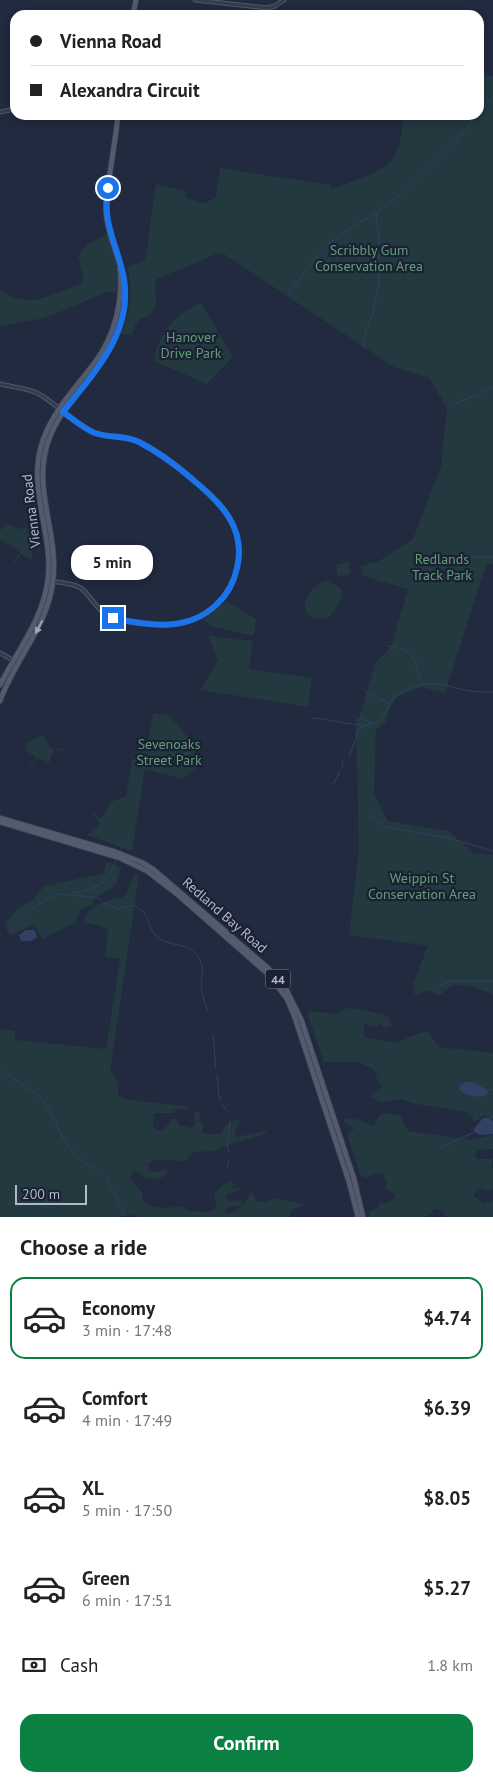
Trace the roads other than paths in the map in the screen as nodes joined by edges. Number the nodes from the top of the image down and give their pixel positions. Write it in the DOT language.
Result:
graph roads {
  1 [pos="195,0"];
  2 [pos="284,0"];
  3 [pos="117,120"];
  4 [pos="117,255"];
  5 [pos="0,384"];
  6 [pos="58,409"];
  7 [pos="63,412"];
  8 [pos="51,581"];
  9 [pos="0,653"];
  10 [pos="13,661"];
  11 [pos="18,663"];
  12 [pos="0,685"];
  13 [pos="0,701"];
  14 [pos="0,818"];
  15 [pos="0,822"];
  16 [pos="358,1217"];
  17 [pos="362,1217"];
  1 -- 2 [label="street"];
  3 -- 4 [label="main road, Vienna Road"];
  4 -- 6 [label="main road, Vienna Road"];
  4 -- 7 [label="main road, Vienna Road"];
  5 -- 6 [label="street"];
  6 -- 7 [label="street"];
  6 -- 8 [label="main road, Vienna Road"];
  7 -- 8 [label="main road, Vienna Road"];
  7 -- 8 [label="street"];
  8 -- 10 [label="main road, Vienna Road"];
  8 -- 11 [label="main road, Vienna Road, one-way"];
  9 -- 10 [label="street"];
  10 -- 11 [label="street"];
  10 -- 12 [label="main road, Vienna Road"];
  11 -- 13 [label="main road, Vienna Road"];
  14 -- 17 [label="main road, Redland Bay Road / 44"];
  15 -- 16 [label="main road, Redland Bay Road / 44"];
}
